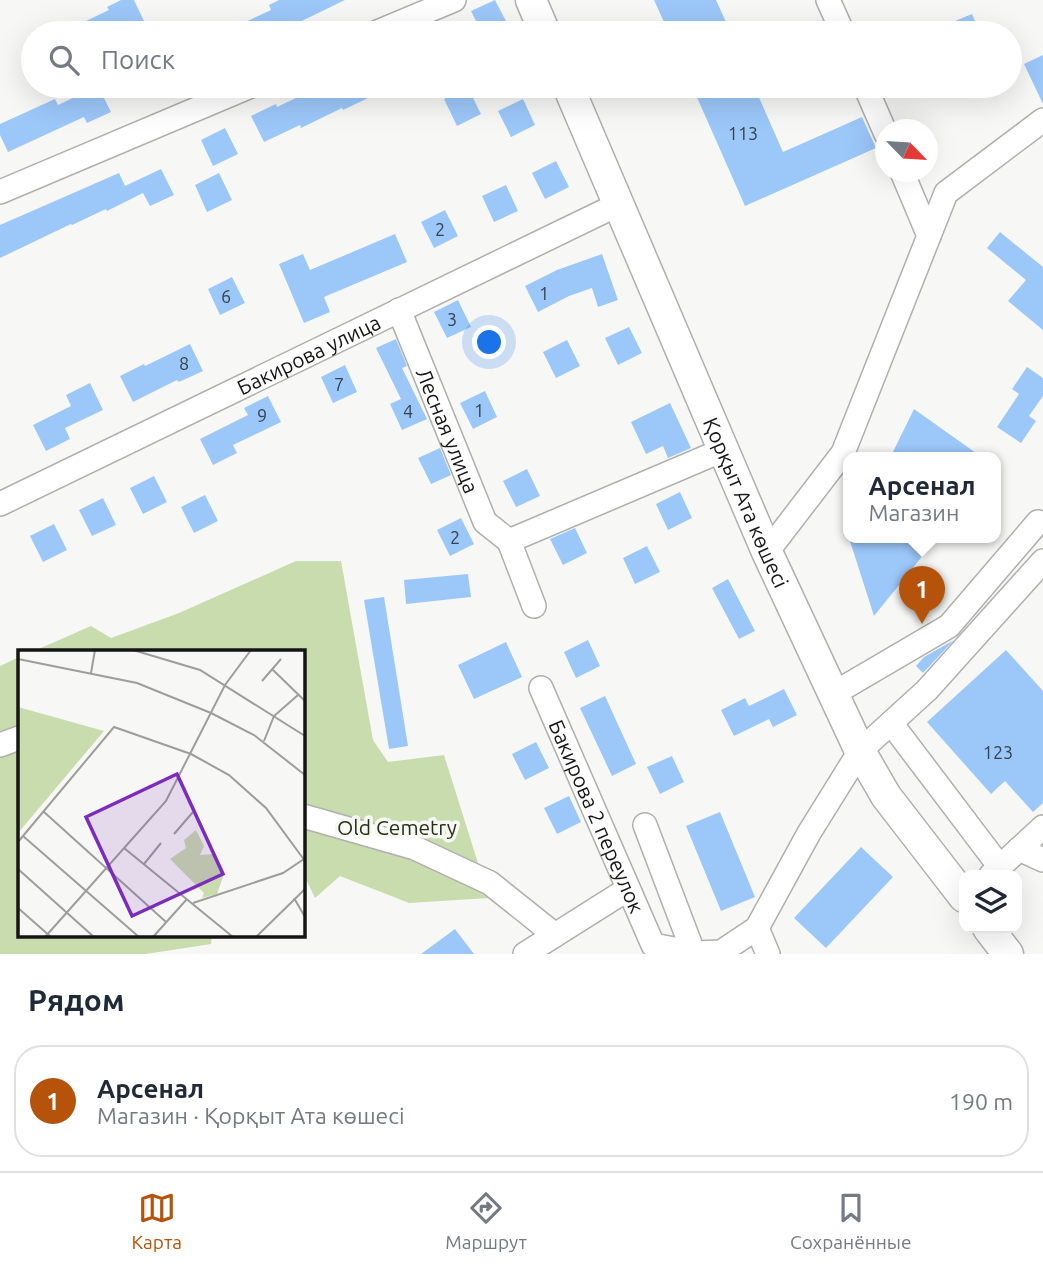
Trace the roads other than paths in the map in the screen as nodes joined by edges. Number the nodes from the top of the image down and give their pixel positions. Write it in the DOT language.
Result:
graph roads {
  1 [pos="454,0"];
  2 [pos="531,0"];
  3 [pos="828,0"];
  4 [pos="404,21"];
  5 [pos="540,21"];
  6 [pos="838,21"];
  7 [pos="223,98"];
  8 [pos="573,98"];
  9 [pos="870,98"];
  10 [pos="879,119"];
  11 [pos="1043,120"];
  12 [pos="906,182"];
  13 [pos="0,192"];
  14 [pos="619,204"];
  15 [pos="929,236"];
  16 [pos="399,310"];
  17 [pos="723,450"];
  18 [pos="843,452"];
  19 [pos="843,453"];
  20 [pos="0,504"];
  21 [pos="1038,523"];
  22 [pos="509,541"];
  23 [pos="767,552"];
  24 [pos="1043,561"];
  25 [pos="534,606"];
  26 [pos="541,688"];
  27 [pos="833,694"];
  28 [pos="891,723"];
  29 [pos="18,738"];
  30 [pos="0,745"];
  31 [pos="860,751"];
  32 [pos="304,816"];
  33 [pos="645,825"];
  34 [pos="1043,827"];
  35 [pos="1019,849"];
  36 [pos="1043,860"];
  37 [pos="994,870"];
  38 [pos="996,870"];
  39 [pos="628,888"];
  40 [pos="959,891"];
  41 [pos="757,928"];
  42 [pos="992,933"];
  43 [pos="555,935"];
  44 [pos="695,953"];
  45 [pos="525,954"];
  46 [pos="768,954"];
  47 [pos="1008,954"];
  1 -- 4 [label="street"];
  2 -- 5 [label="main road"];
  3 -- 6 [label="street"];
  7 -- 13 [label="street"];
  8 -- 14 [label="main road, Қорқыт Ата көшесі"];
  9 -- 10 [label="street"];
  11 -- 15 [label="street"];
  12 -- 15 [label="street"];
  14 -- 16 [label="street, Бакирова улица"];
  14 -- 17 [label="main road, Қорқыт Ата көшесі"];
  15 -- 18 [label="street"];
  16 -- 20 [label="street, Бакирова улица"];
  16 -- 22 [label="street, Лесная улица"];
  17 -- 22 [label="street"];
  17 -- 23 [label="main road, Қорқыт Ата көшесі"];
  19 -- 23 [label="street"];
  21 -- 27 [label="street"];
  22 -- 25 [label="street"];
  23 -- 27 [label="main road, Қорқыт Ата көшесі"];
  24 -- 28 [label="street"];
  26 -- 39 [label="street, Бакирова 2 переулок"];
  27 -- 31 [label="main road, Қорқыт Ата көшесі"];
  28 -- 31 [label="street"];
  28 -- 37 [label="street"];
  29 -- 30 [label="street"];
  31 -- 40 [label="main road, Қорқыт Ата көшесі"];
  31 -- 41 [label="street"];
  32 -- 43 [label="street"];
  33 -- 44 [label="street"];
  34 -- 35 [label="street"];
  35 -- 36 [label="street"];
  35 -- 38 [label="street"];
  39 -- 43 [label="street"];
  39 -- 44 [label="street, Бакирова 2 переулок"];
  41 -- 44 [label="street"];
  41 -- 46 [label="street"];
  42 -- 47 [label="main road"];
  43 -- 45 [label="street"];
}
